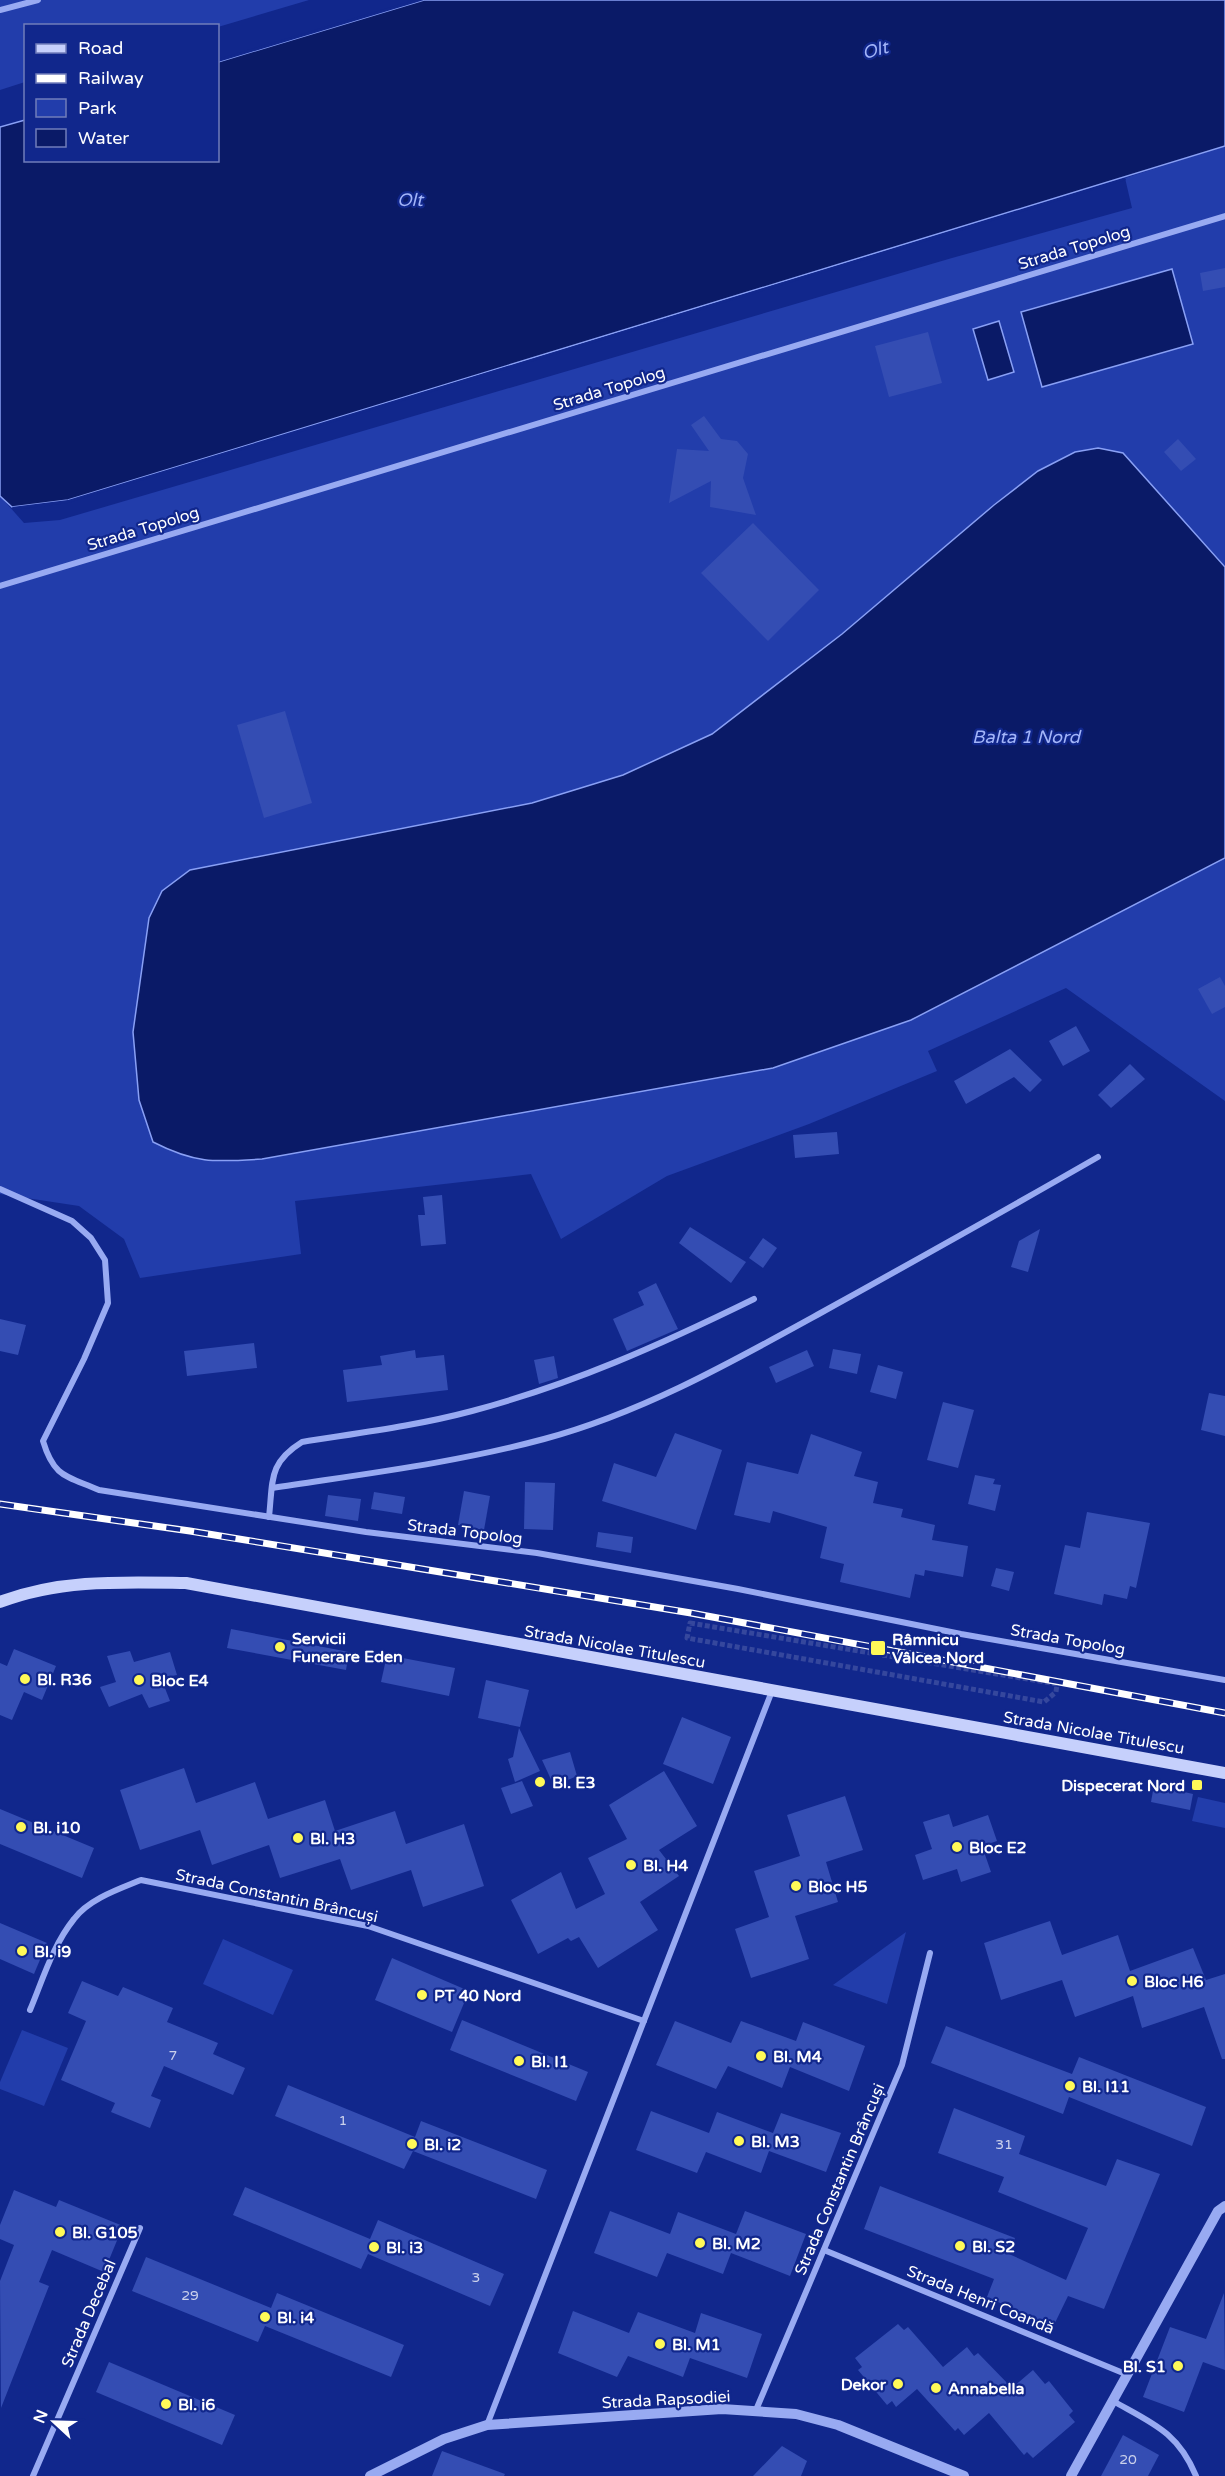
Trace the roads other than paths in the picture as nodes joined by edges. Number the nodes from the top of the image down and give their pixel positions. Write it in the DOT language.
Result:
graph roads {
  1 [pos="38,0"];
  2 [pos="0,10"];
  3 [pos="1225,216"];
  4 [pos="0,586"];
  5 [pos="1098,1157"];
  6 [pos="0,1189"];
  7 [pos="754,1299"];
  8 [pos="272,1488"];
  9 [pos="269,1517"];
  10 [pos="0,1602"];
  11 [pos="1225,1680"];
  12 [pos="772,1691"];
  13 [pos="1225,1773"];
  14 [pos="930,1953"];
  15 [pos="30,2010"];
  16 [pos="644,2021"];
  17 [pos="1225,2206"];
  18 [pos="140,2228"];
  19 [pos="824,2250"];
  20 [pos="1128,2374"];
  21 [pos="1113,2401"];
  22 [pos="756,2410"];
  23 [pos="487,2426"];
  24 [pos="33,2476"];
  25 [pos="370,2476"];
  26 [pos="964,2476"];
  27 [pos="1071,2476"];
  28 [pos="1196,2476"];
  1 -- 2 [label="street"];
  3 -- 4 [label="street, Strada Topolog"];
  5 -- 8 [label="street"];
  6 -- 9 [label="street, Strada Topolog"];
  7 -- 8 [label="street"];
  8 -- 9 [label="street"];
  9 -- 11 [label="street, Strada Topolog"];
  10 -- 12 [label="main road, Strada Nicolae Titulescu"];
  12 -- 13 [label="main road, Strada Nicolae Titulescu"];
  12 -- 16 [label="street"];
  14 -- 19 [label="street, Strada Constantin Brâncuși"];
  15 -- 16 [label="street, Strada Constantin Brâncuși"];
  16 -- 23 [label="street"];
  17 -- 20 [label="street"];
  18 -- 24 [label="street, Strada Decebal"];
  19 -- 20 [label="street, Strada Henri Coandă"];
  19 -- 22 [label="street, Strada Constantin Brâncuși"];
  20 -- 21 [label="street"];
  21 -- 27 [label="street"];
  21 -- 28 [label="street"];
  22 -- 23 [label="street, Strada Rapsodiei"];
  22 -- 26 [label="street, Strada Rapsodiei"];
  23 -- 25 [label="street, Strada Rapsodiei"];
}
